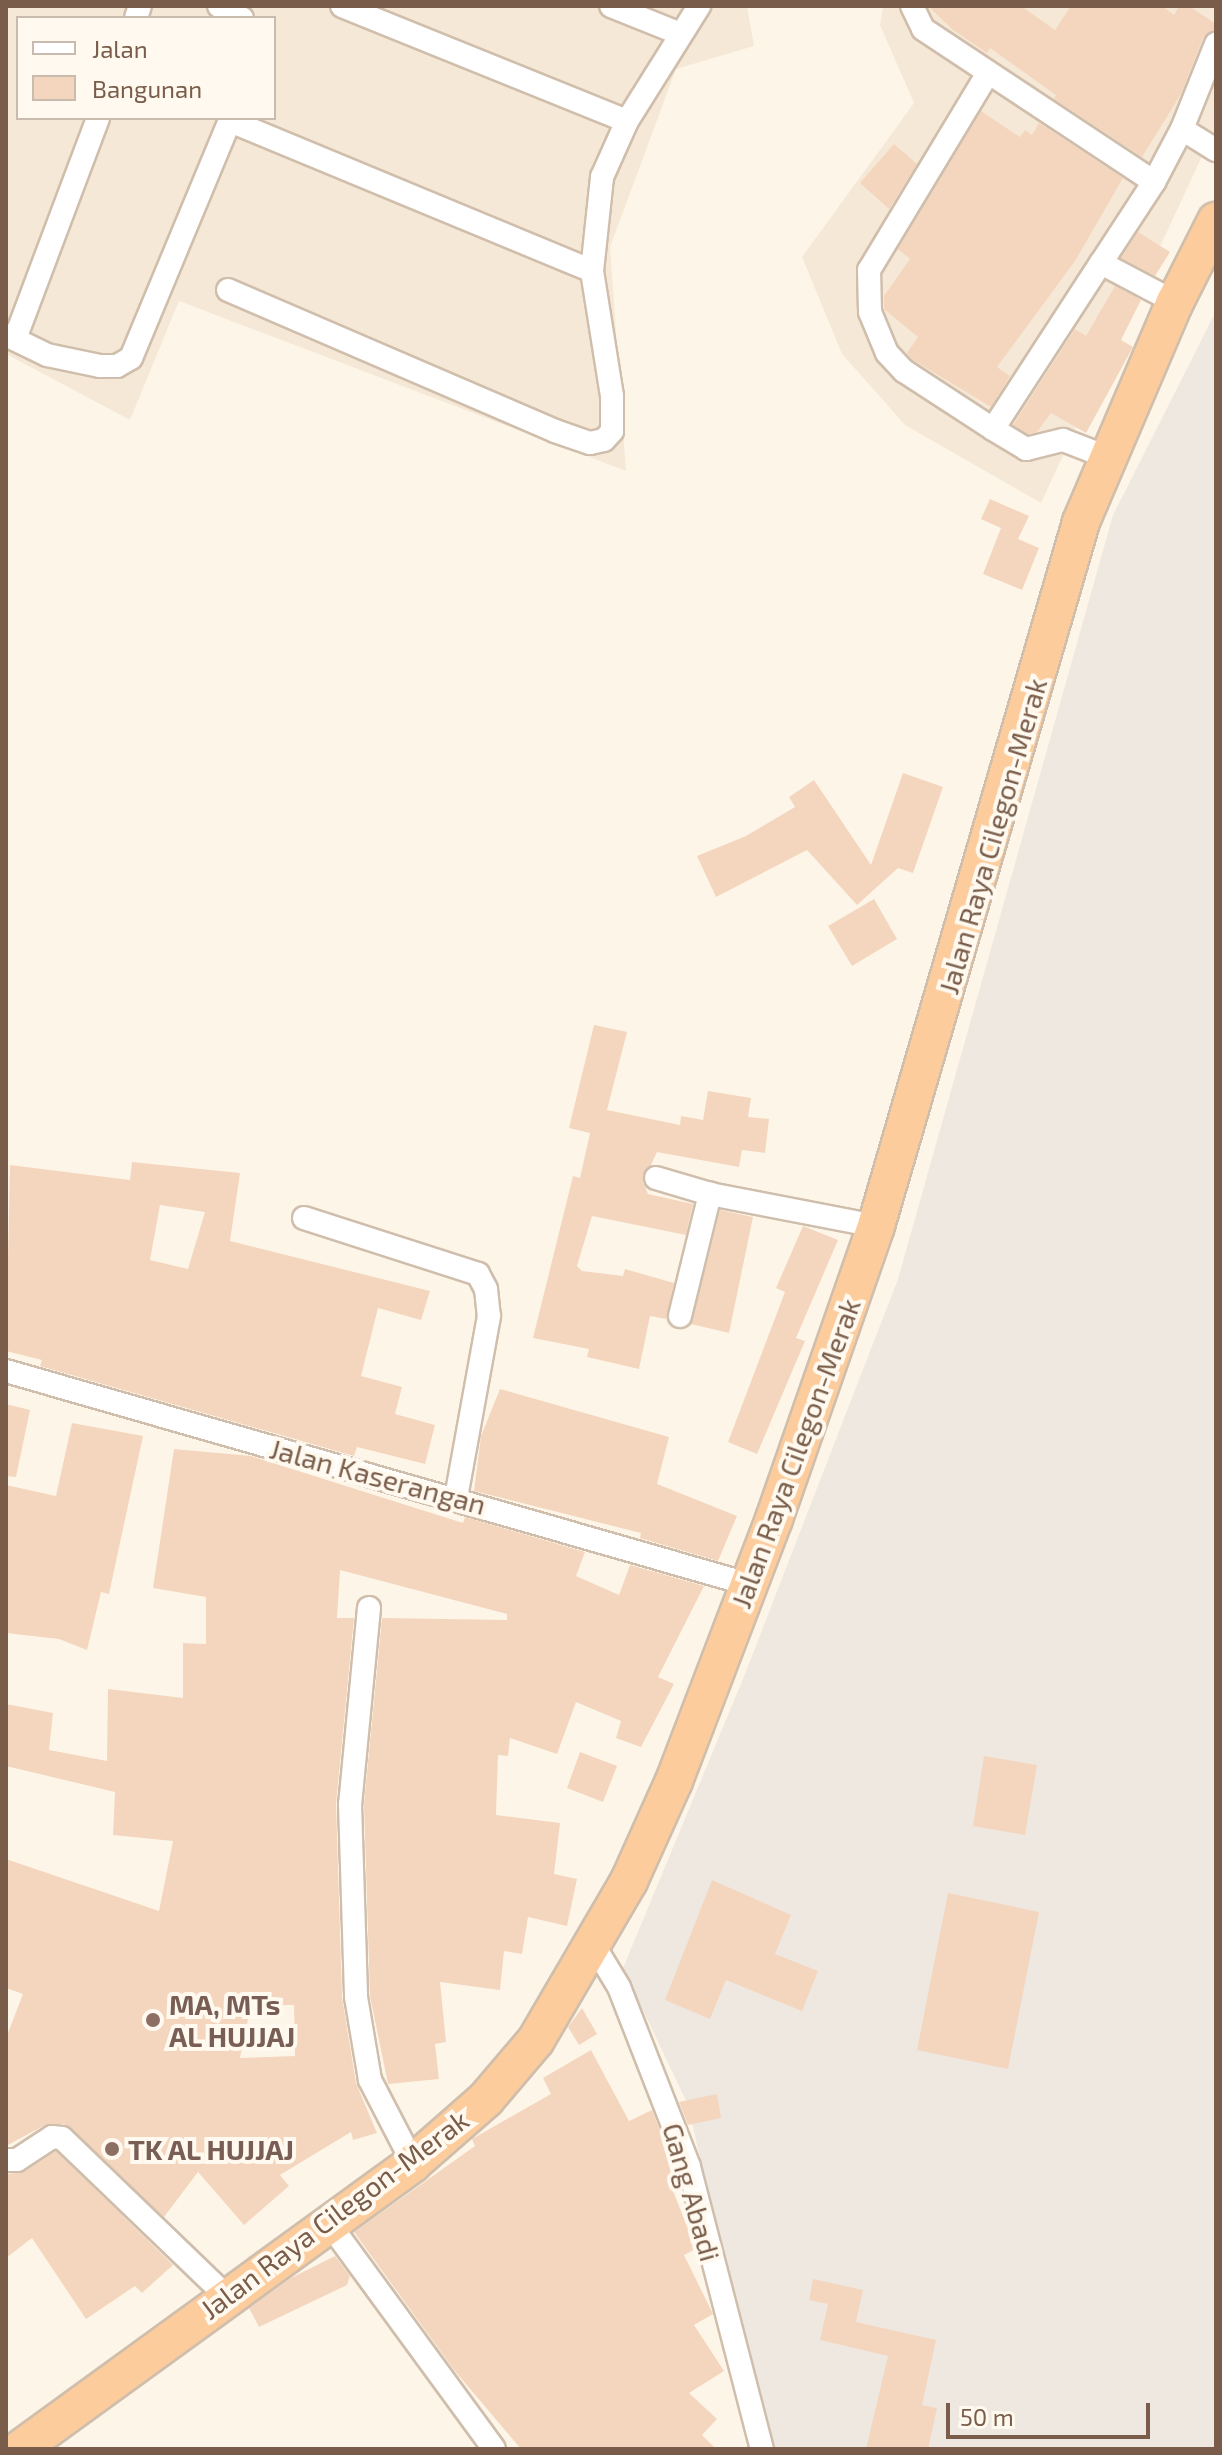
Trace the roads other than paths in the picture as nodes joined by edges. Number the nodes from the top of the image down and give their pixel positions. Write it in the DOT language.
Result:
graph roads {
  1 [pos="219,6"];
  2 [pos="342,6"];
  3 [pos="611,6"];
  4 [pos="699,6"];
  5 [pos="912,6"];
  6 [pos="238,16"];
  7 [pos="678,33"];
  8 [pos="1216,44"];
  9 [pos="988,73"];
  10 [pos="97,120"];
  11 [pos="235,121"];
  12 [pos="627,121"];
  13 [pos="1182,129"];
  14 [pos="1216,150"];
  15 [pos="1154,182"];
  16 [pos="1216,221"];
  17 [pos="1101,263"];
  18 [pos="592,271"];
  19 [pos="228,290"];
  20 [pos="1175,302"];
  21 [pos="10,337"];
  22 [pos="993,429"];
  23 [pos="1100,472"];
  24 [pos="656,1178"];
  25 [pos="710,1194"];
  26 [pos="304,1218"];
  27 [pos="876,1226"];
  28 [pos="680,1316"];
  29 [pos="6,1371"];
  30 [pos="456,1497"];
  31 [pos="748,1584"];
  32 [pos="369,1608"];
  33 [pos="594,1946"];
  34 [pos="6,2160"];
  35 [pos="413,2163"];
  36 [pos="328,2222"];
  37 [pos="226,2296"];
  38 [pos="20,2449"];
  39 [pos="494,2449"];
  40 [pos="762,2449"];
  1 -- 6 [label="street"];
  2 -- 12 [label="street"];
  3 -- 7 [label="street"];
  4 -- 7 [label="street"];
  5 -- 9 [label="street"];
  7 -- 12 [label="street"];
  8 -- 13 [label="street"];
  9 -- 15 [label="street"];
  9 -- 22 [label="street"];
  10 -- 21 [label="street"];
  11 -- 18 [label="street"];
  11 -- 21 [label="street"];
  12 -- 18 [label="street"];
  13 -- 14 [label="street"];
  13 -- 15 [label="street"];
  15 -- 17 [label="street"];
  16 -- 20 [label="highway, Jalan Raya Cilegon-Merak"];
  17 -- 20 [label="street"];
  17 -- 22 [label="street"];
  18 -- 19 [label="street"];
  20 -- 23 [label="highway, Jalan Raya Cilegon-Merak"];
  22 -- 23 [label="street"];
  23 -- 27 [label="highway, Jalan Raya Cilegon-Merak"];
  24 -- 25 [label="street"];
  25 -- 27 [label="street"];
  25 -- 28 [label="street"];
  26 -- 30 [label="street"];
  27 -- 31 [label="highway, Jalan Raya Cilegon-Merak"];
  29 -- 30 [label="street, Jalan Kaserangan"];
  30 -- 31 [label="street, Jalan Kaserangan"];
  31 -- 33 [label="highway, Jalan Raya Cilegon-Merak"];
  32 -- 35 [label="street"];
  33 -- 35 [label="highway, Jalan Raya Cilegon-Merak"];
  33 -- 40 [label="street, Gang Abadi"];
  34 -- 37 [label="street"];
  35 -- 36 [label="highway, Jalan Raya Cilegon-Merak"];
  36 -- 37 [label="highway, Jalan Raya Cilegon-Merak"];
  36 -- 39 [label="street"];
  37 -- 38 [label="highway, Jalan Raya Cilegon-Merak"];
}
